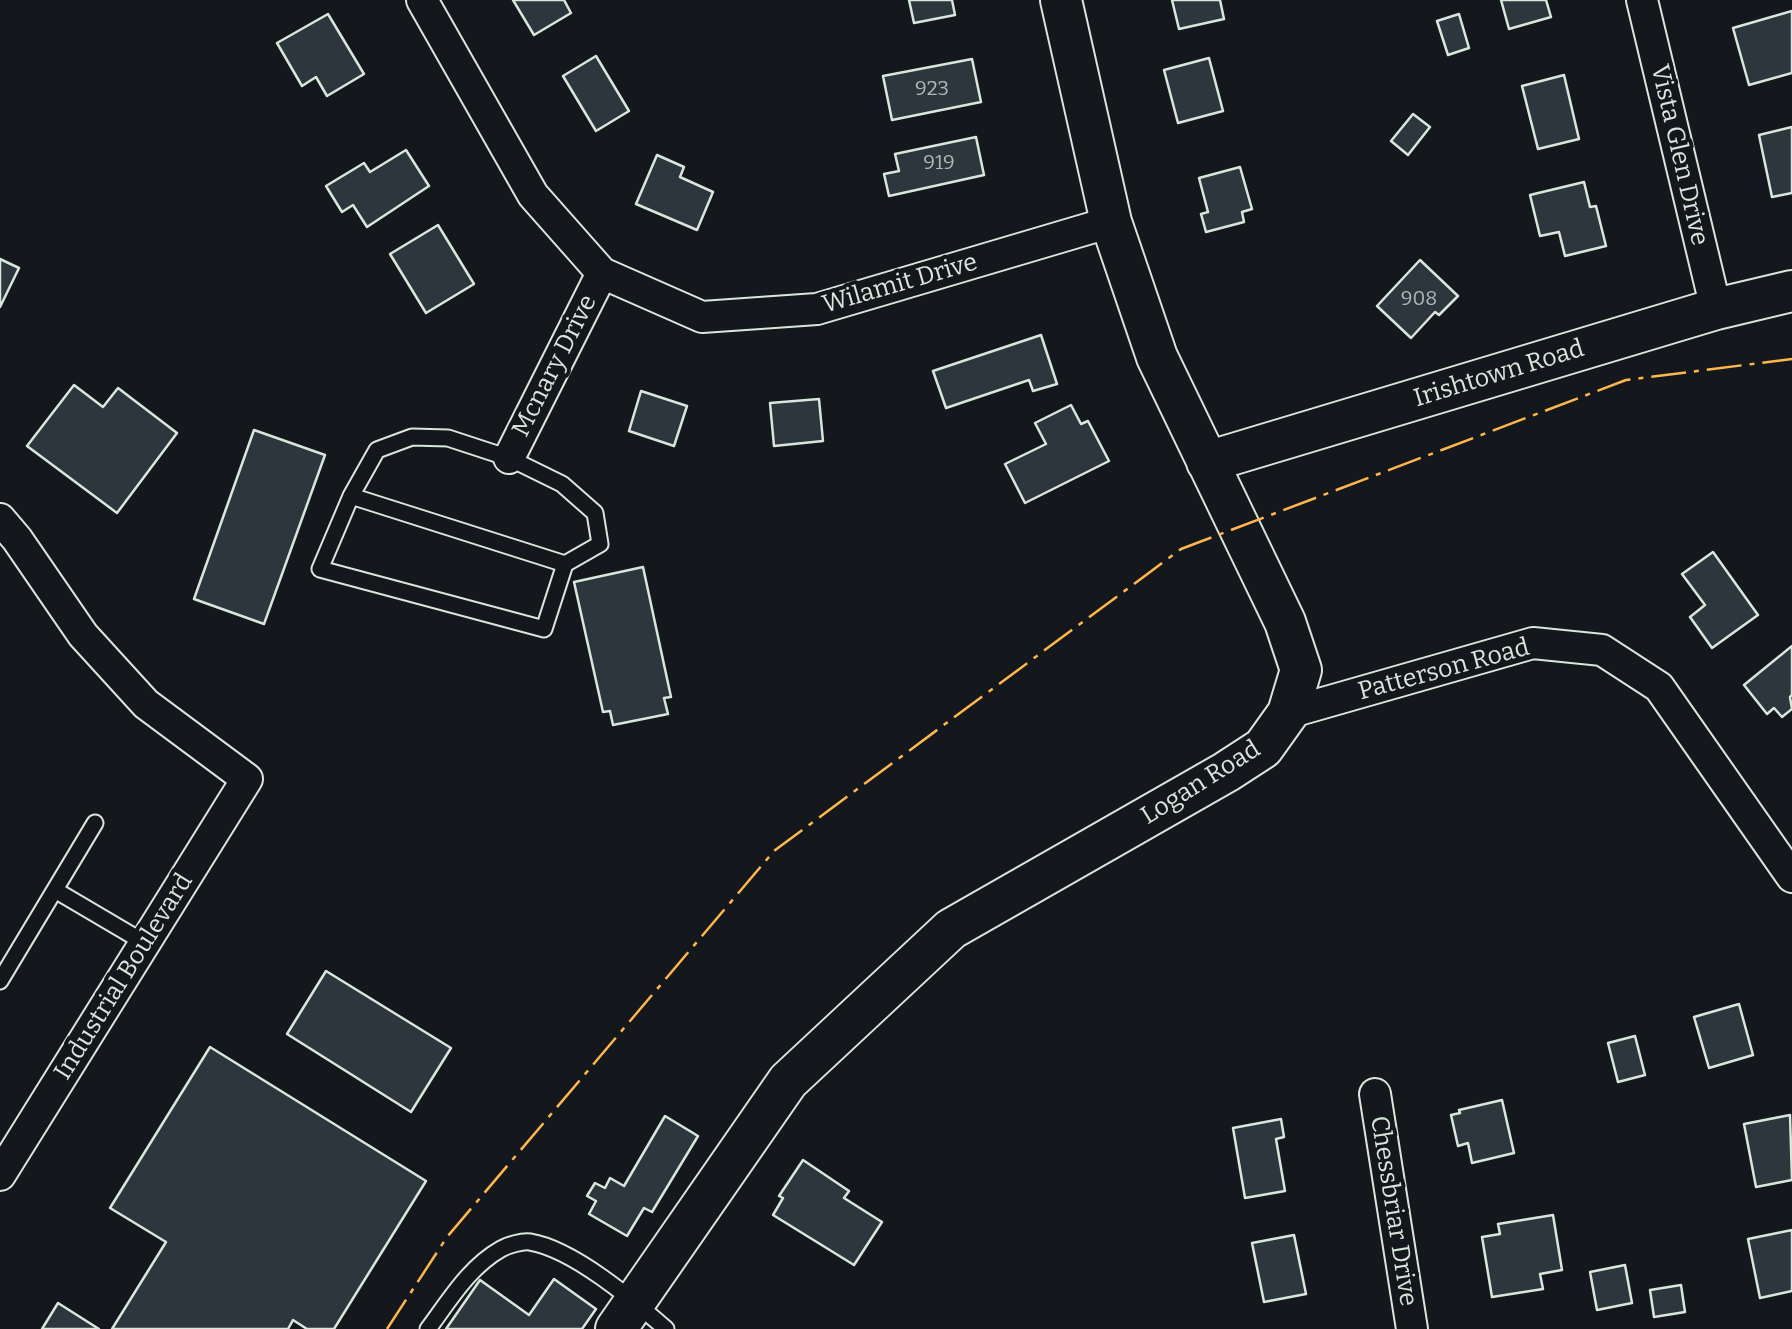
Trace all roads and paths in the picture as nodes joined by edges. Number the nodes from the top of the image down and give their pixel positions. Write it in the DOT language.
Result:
graph roads {
  1 [pos="422,0"];
  2 [pos="1060,0"];
  3 [pos="1642,0"];
  4 [pos="1111,222"];
  5 [pos="602,273"];
  6 [pos="1792,291"];
  7 [pos="1716,309"];
  8 [pos="509,458"];
  9 [pos="1208,462"];
  10 [pos="351,496"];
  11 [pos="0,520"];
  12 [pos="565,564"];
  13 [pos="1288,713"];
  14 [pos="95,823"];
  15 [pos="1792,876"];
  16 [pos="55,890"];
  17 [pos="145,943"];
  18 [pos="0,981"];
  19 [pos="1375,1094"];
  20 [pos="0,1175"];
  21 [pos="626,1315"];
  22 [pos="428,1329"];
  23 [pos="666,1329"];
  24 [pos="1412,1329"];
  1 -- 5 [label="street, Wilamit Drive"];
  2 -- 4 [label="street, Logan Road"];
  3 -- 7 [label="street, Vista Glen Drive"];
  4 -- 5 [label="street, Wilamit Drive"];
  4 -- 9 [label="street, Logan Road"];
  5 -- 8 [label="street, Mcnary Drive"];
  6 -- 7 [label="street, Irishtown Road"];
  7 -- 9 [label="street, Irishtown Road"];
  8 -- 10 [label="lane"];
  8 -- 12 [label="lane"];
  9 -- 13 [label="street, Logan Road"];
  10 -- 12 [label="lane"];
  10 -- 12 [label="lane"];
  11 -- 17 [label="street, Industrial Boulevard"];
  13 -- 15 [label="street, Patterson Road"];
  13 -- 21 [label="street, Logan Road"];
  14 -- 16 [label="lane"];
  16 -- 17 [label="lane"];
  16 -- 18 [label="lane"];
  17 -- 20 [label="street, Industrial Boulevard"];
  19 -- 24 [label="street, Chessbriar Drive"];
  21 -- 22 [label="lane"];
  21 -- 23 [label="lane"];
}
